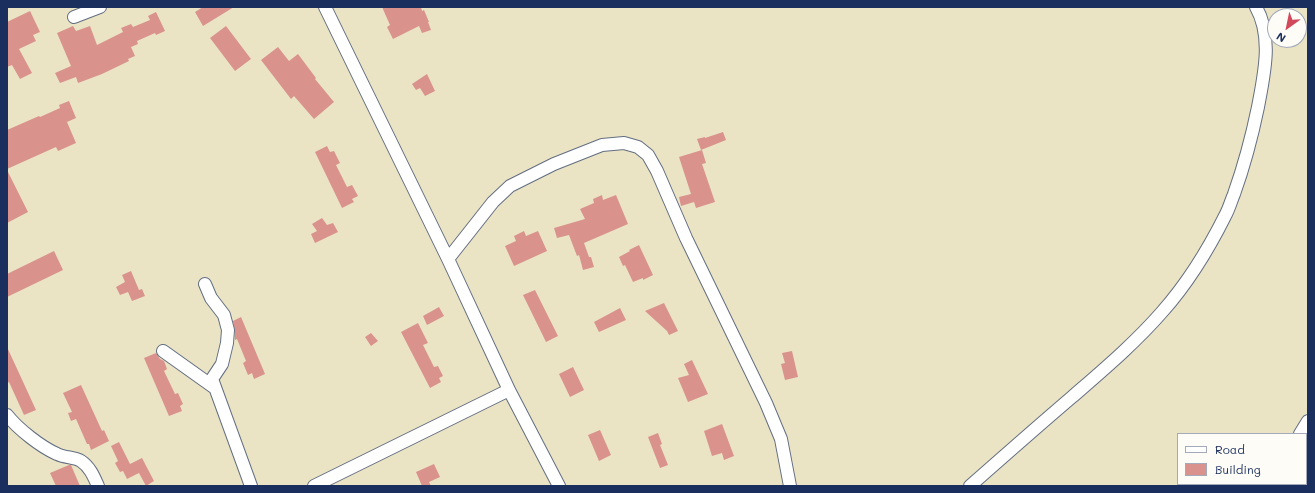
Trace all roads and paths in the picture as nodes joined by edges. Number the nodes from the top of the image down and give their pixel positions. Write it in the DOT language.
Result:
graph roads {
  1 [pos="100,7"];
  2 [pos="325,7"];
  3 [pos="1256,7"];
  4 [pos="74,18"];
  5 [pos="448,259"];
  6 [pos="205,284"];
  7 [pos="163,351"];
  8 [pos="215,388"];
  9 [pos="509,390"];
  10 [pos="7,415"];
  11 [pos="1308,421"];
  12 [pos="1301,433"];
  13 [pos="98,486"];
  14 [pos="251,486"];
  15 [pos="314,486"];
  16 [pos="559,486"];
  17 [pos="790,486"];
  18 [pos="970,486"];
  1 -- 4 [label="street"];
  2 -- 5 [label="street"];
  3 -- 18 [label="street"];
  5 -- 9 [label="street"];
  5 -- 17 [label="street"];
  6 -- 8 [label="street"];
  7 -- 8 [label="street"];
  8 -- 14 [label="street"];
  9 -- 15 [label="street"];
  9 -- 16 [label="street"];
  10 -- 13 [label="street"];
  11 -- 12 [label="street"];
}
